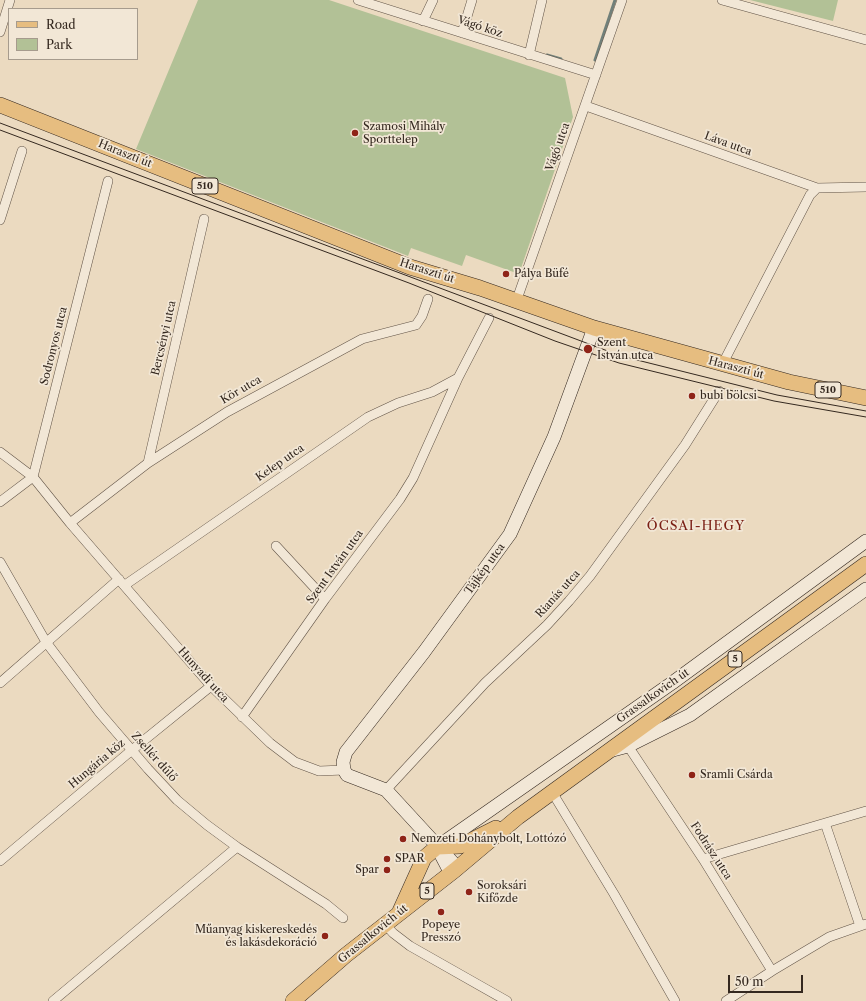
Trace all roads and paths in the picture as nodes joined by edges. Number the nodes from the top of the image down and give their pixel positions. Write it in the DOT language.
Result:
graph roads {
  1 [pos="10,0"];
  2 [pos="358,0"];
  3 [pos="433,0"];
  4 [pos="472,0"];
  5 [pos="542,0"];
  6 [pos="622,0"];
  7 [pos="722,0"];
  8 [pos="423,21"];
  9 [pos="0,32"];
  10 [pos="462,34"];
  11 [pos="866,40"];
  12 [pos="529,55"];
  13 [pos="596,75"];
  14 [pos="0,105"];
  15 [pos="586,106"];
  16 [pos="22,150"];
  17 [pos="108,181"];
  18 [pos="866,187"];
  19 [pos="817,188"];
  20 [pos="204,219"];
  21 [pos="0,220"];
  22 [pos="428,299"];
  23 [pos="516,302"];
  24 [pos="489,318"];
  25 [pos="574,322"];
  26 [pos="594,328"];
  27 [pos="587,344"];
  28 [pos="722,365"];
  29 [pos="458,378"];
  30 [pos="720,391"];
  31 [pos="866,398"];
  32 [pos="0,452"];
  33 [pos="148,462"];
  34 [pos="32,477"];
  35 [pos="0,502"];
  36 [pos="70,523"];
  37 [pos="866,541"];
  38 [pos="276,546"];
  39 [pos="0,562"];
  40 [pos="866,564"];
  41 [pos="122,582"];
  42 [pos="866,589"];
  43 [pos="326,599"];
  44 [pos="46,642"];
  45 [pos="0,683"];
  46 [pos="211,686"];
  47 [pos="242,717"];
  48 [pos="628,746"];
  49 [pos="132,750"];
  50 [pos="604,753"];
  51 [pos="344,770"];
  52 [pos="386,790"];
  53 [pos="552,792"];
  54 [pos="866,810"];
  55 [pos="518,817"];
  56 [pos="825,823"];
  57 [pos="237,847"];
  58 [pos="437,848"];
  59 [pos="703,859"];
  60 [pos="0,861"];
  61 [pos="455,870"];
  62 [pos="400,912"];
  63 [pos="343,918"];
  64 [pos="385,924"];
  65 [pos="863,925"];
  66 [pos="772,971"];
  67 [pos="53,1001"];
  68 [pos="293,1001"];
  69 [pos="507,1001"];
  70 [pos="675,1001"];
  71 [pos="726,1001"];
  1 -- 9 [label="street"];
  2 -- 8 [label="street, Vágó köz"];
  3 -- 8 [label="street"];
  4 -- 10 [label="street"];
  5 -- 12 [label="street"];
  6 -- 13 [label="street, Vágó utca"];
  7 -- 11 [label="street"];
  8 -- 10 [label="street, Vágó köz"];
  10 -- 12 [label="street, Vágó köz"];
  12 -- 13 [label="street, Vágó köz"];
  13 -- 15 [label="street, Vágó utca"];
  14 -- 23 [label="main road, Haraszti út / 510"];
  15 -- 19 [label="street, Láva utca"];
  15 -- 23 [label="street, Vágó utca"];
  16 -- 21 [label="street"];
  17 -- 34 [label="street, Sodronyos utca"];
  18 -- 19 [label="street, Láva utca"];
  19 -- 28 [label="street"];
  20 -- 33 [label="street, Bercsényi utca"];
  22 -- 33 [label="street, Kör utca"];
  23 -- 25 [label="main road, Haraszti út / 510"];
  24 -- 29 [label="street, Szent István utca"];
  25 -- 26 [label="main road, Haraszti út / 510"];
  25 -- 27 [label="street"];
  26 -- 27 [label="street, Tájkép utca"];
  26 -- 28 [label="main road, Haraszti út / 510"];
  27 -- 51 [label="street, Tájkép utca"];
  28 -- 31 [label="main road, Haraszti út / 510"];
  29 -- 41 [label="street, Kelep utca"];
  29 -- 43 [label="street, Szent István utca"];
  30 -- 52 [label="street, Rianás utca"];
  32 -- 34 [label="street, Hunyadi utca"];
  33 -- 36 [label="street, Kör utca"];
  34 -- 35 [label="street"];
  34 -- 36 [label="street, Hunyadi utca"];
  36 -- 41 [label="street, Hunyadi utca"];
  37 -- 58 [label="street, Grassalkovich út"];
  38 -- 43 [label="street"];
  39 -- 44 [label="street, Zsellér dűlő"];
  40 -- 50 [label="main road, Grassalkovich út / 5"];
  41 -- 44 [label="street, Kelep utca"];
  41 -- 46 [label="street, Hunyadi utca"];
  42 -- 48 [label="street, Grassalkovich út"];
  43 -- 47 [label="street, Szent István utca"];
  44 -- 45 [label="street, Kelep utca"];
  44 -- 49 [label="street, Zsellér dűlő"];
  46 -- 47 [label="street, Hunyadi utca"];
  46 -- 49 [label="street, Hungária köz"];
  47 -- 51 [label="street, Hunyadi utca"];
  48 -- 50 [label="street, Grassalkovich út"];
  48 -- 59 [label="street, Fodrász utca"];
  49 -- 57 [label="street, Zsellér dűlő"];
  49 -- 60 [label="street, Hungária köz"];
  50 -- 53 [label="main road, Grassalkovich út / 5"];
  51 -- 52 [label="street"];
  52 -- 58 [label="street"];
  53 -- 55 [label="main road, Grassalkovich út / 5"];
  53 -- 70 [label="street"];
  54 -- 56 [label="street"];
  55 -- 58 [label="main road"];
  55 -- 61 [label="main road, Grassalkovich út / 5"];
  56 -- 59 [label="street"];
  56 -- 65 [label="street"];
  57 -- 63 [label="street, Zsellér dűlő"];
  57 -- 67 [label="street"];
  58 -- 61 [label="street"];
  58 -- 62 [label="main road"];
  59 -- 66 [label="street, Fodrász utca"];
  61 -- 62 [label="main road, Grassalkovich út / 5"];
  62 -- 64 [label="main road, Grassalkovich út / 5"];
  64 -- 68 [label="main road, Grassalkovich út / 5"];
  64 -- 69 [label="street"];
  65 -- 66 [label="street"];
  66 -- 71 [label="street"];
}
